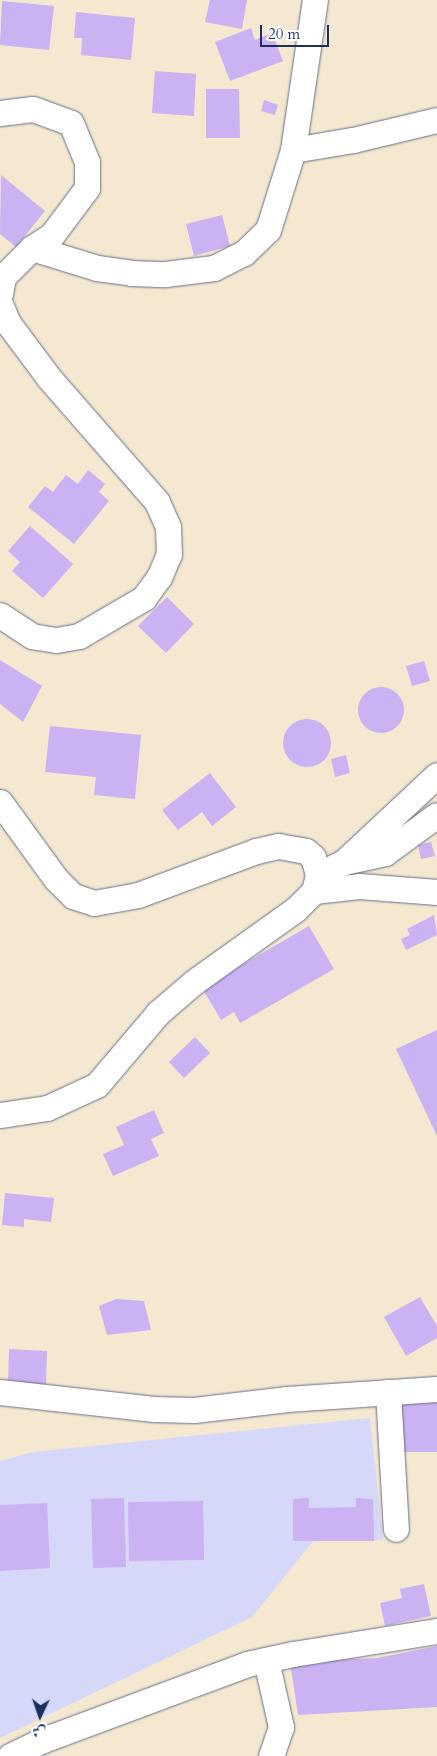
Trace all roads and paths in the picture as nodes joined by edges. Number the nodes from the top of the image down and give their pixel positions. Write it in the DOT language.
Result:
graph roads {
  1 [pos="315,0"];
  2 [pos="0,113"];
  3 [pos="437,120"];
  4 [pos="294,150"];
  5 [pos="32,248"];
  6 [pos="0,294"];
  7 [pos="0,304"];
  8 [pos="0,615"];
  9 [pos="437,775"];
  10 [pos="0,802"];
  11 [pos="437,815"];
  12 [pos="344,862"];
  13 [pos="316,883"];
  14 [pos="437,892"];
  15 [pos="0,1115"];
  16 [pos="437,1389"];
  17 [pos="0,1392"];
  18 [pos="388,1392"];
  19 [pos="396,1529"];
  20 [pos="437,1631"];
  21 [pos="266,1660"];
  22 [pos="10,1756"];
  23 [pos="271,1756"];
  1 -- 4 [label="street"];
  2 -- 5 [label="street"];
  3 -- 4 [label="street"];
  4 -- 5 [label="street"];
  5 -- 6 [label="street"];
  7 -- 8 [label="street"];
  9 -- 12 [label="street"];
  10 -- 13 [label="street"];
  11 -- 12 [label="street"];
  12 -- 13 [label="street"];
  13 -- 14 [label="street"];
  13 -- 15 [label="street"];
  16 -- 18 [label="street"];
  17 -- 18 [label="street"];
  18 -- 19 [label="street"];
  20 -- 21 [label="street"];
  21 -- 22 [label="street"];
  21 -- 23 [label="street"];
}
